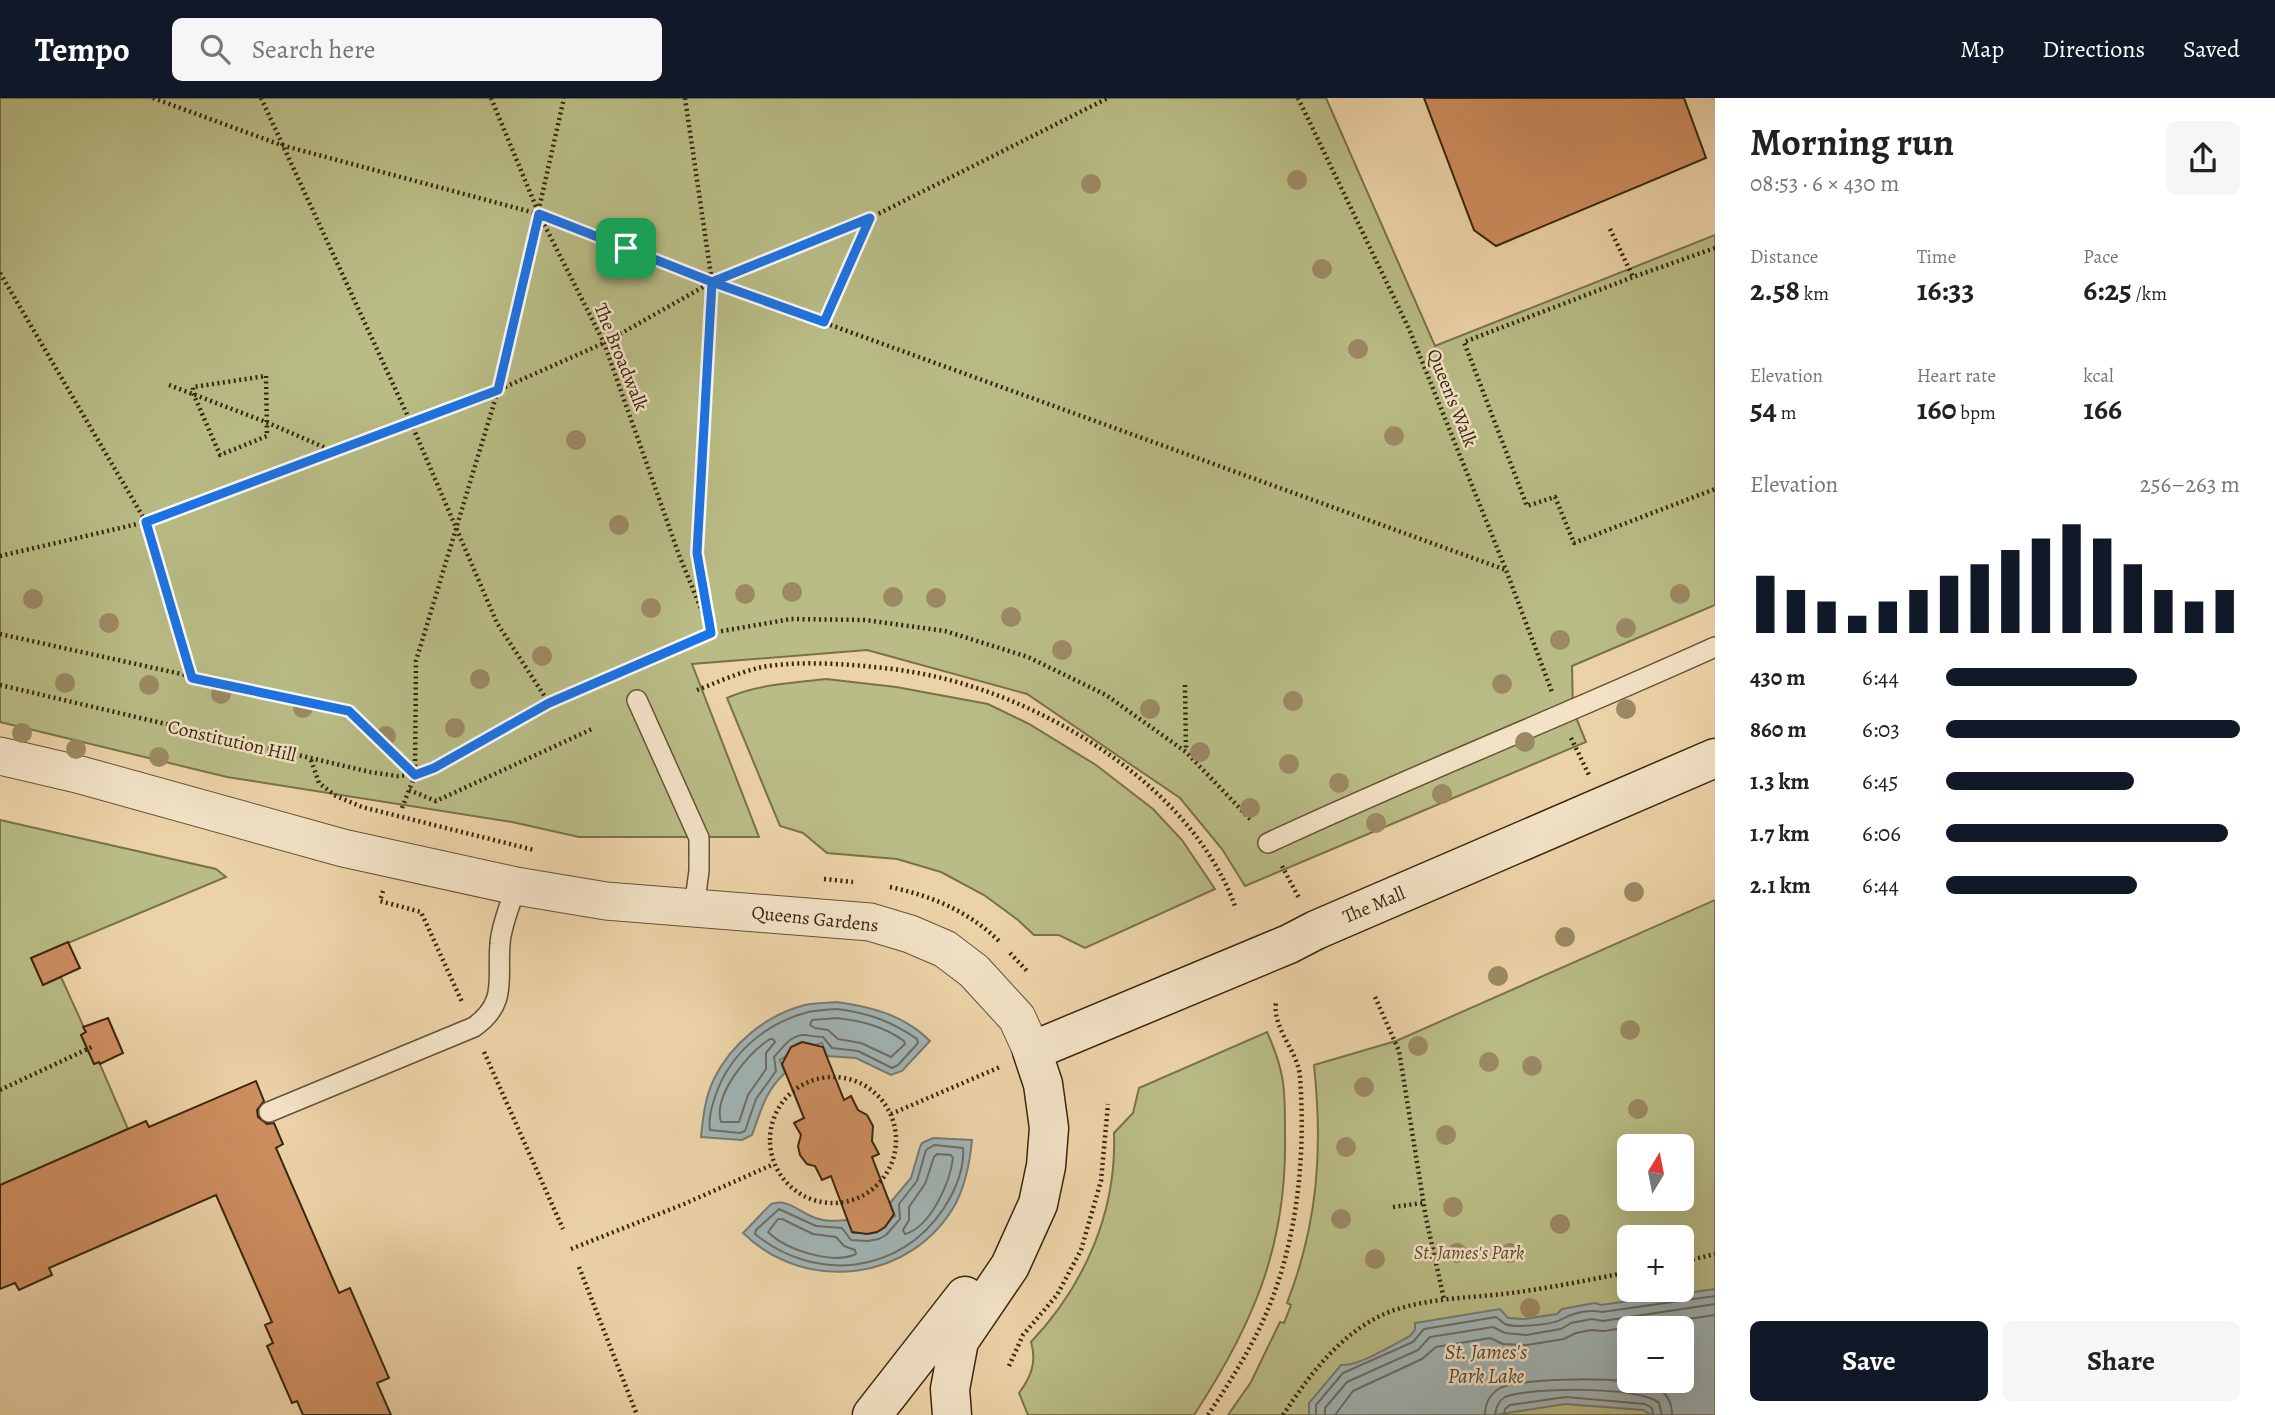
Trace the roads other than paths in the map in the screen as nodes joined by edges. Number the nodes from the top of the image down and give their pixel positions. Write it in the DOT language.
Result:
graph roads {
  1 [pos="1715,647"];
  2 [pos="637,700"];
  3 [pos="0,756"];
  4 [pos="1715,758"];
  5 [pos="1268,843"];
  6 [pos="516,886"];
  7 [pos="694,908"];
  8 [pos="1032,1051"];
  9 [pos="269,1112"];
  10 [pos="1038,1204"];
  11 [pos="872,1415"];
  12 [pos="952,1415"];
  1 -- 5 [label="lane"];
  2 -- 7 [label="lane"];
  3 -- 6 [label="street"];
  4 -- 8 [label="street, The Mall"];
  6 -- 7 [label="street, Queens Gardens"];
  6 -- 9 [label="lane"];
  7 -- 8 [label="street, Queens Gardens"];
  8 -- 10 [label="street, Queens Gardens"];
  10 -- 11 [label="street, Queens Gardens"];
  10 -- 12 [label="street, Queens Gardens"];
}
